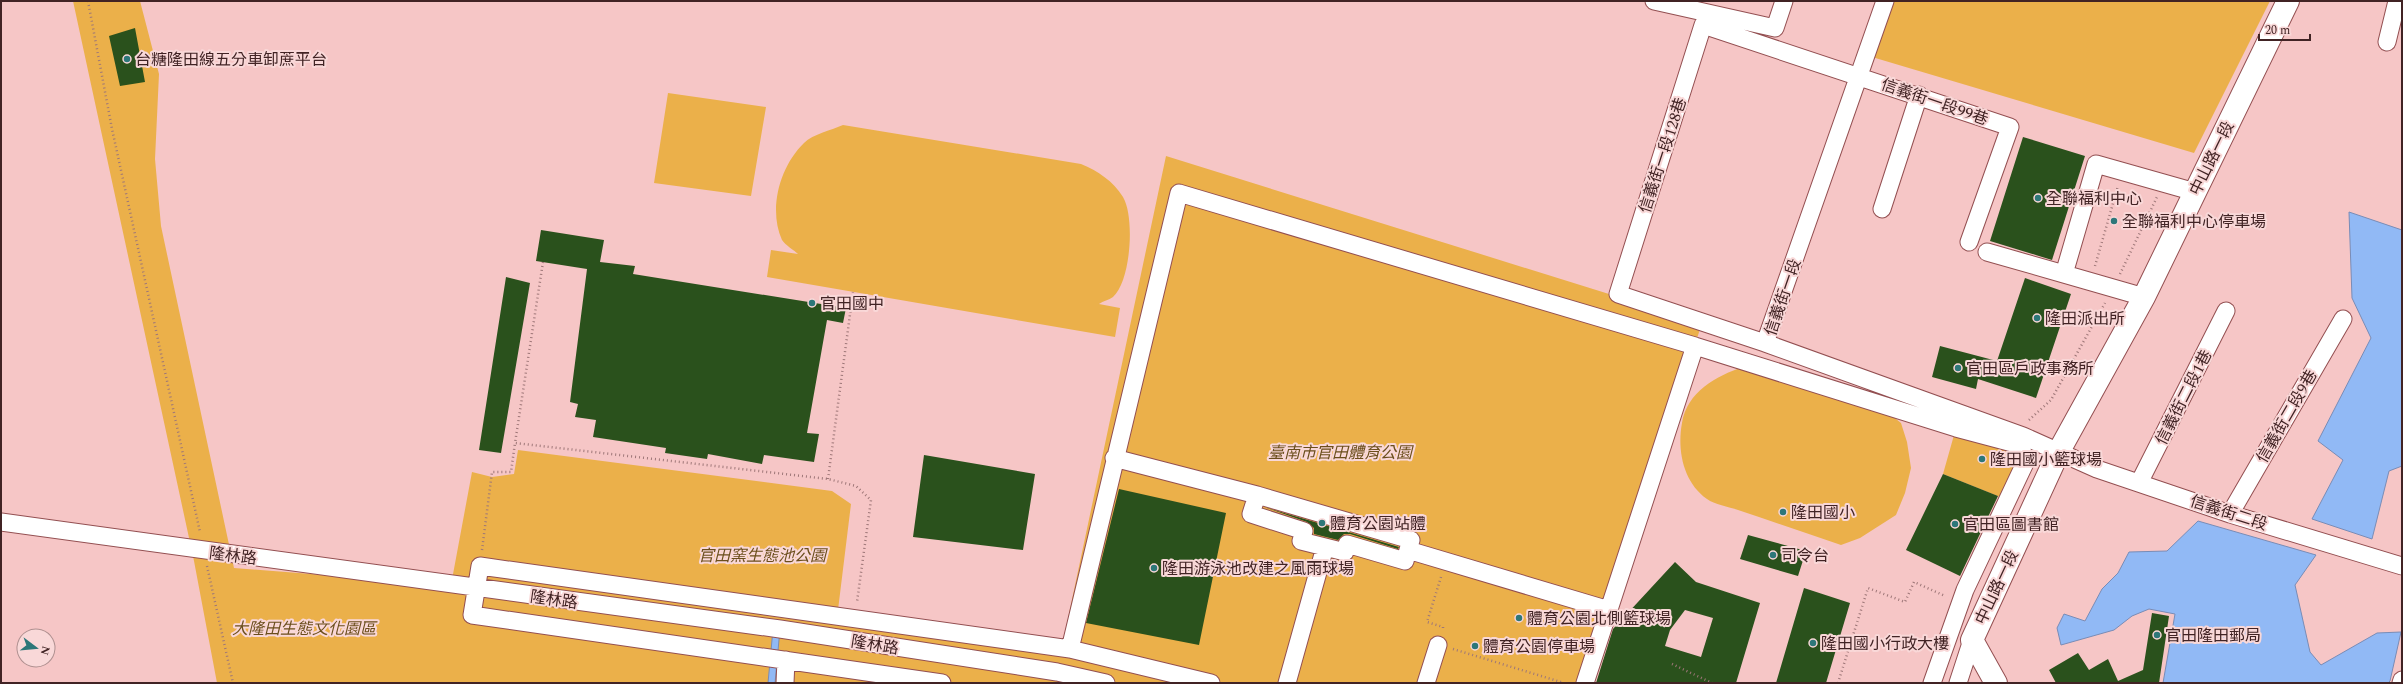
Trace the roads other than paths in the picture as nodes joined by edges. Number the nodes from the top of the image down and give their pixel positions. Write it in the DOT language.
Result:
graph roads {
  1 [pos="1654,1"];
  2 [pos="1784,1"];
  3 [pos="1885,1"];
  4 [pos="2288,1"];
  5 [pos="2397,1"];
  6 [pos="2387,42"];
  7 [pos="1859,75"];
  8 [pos="1919,95"];
  9 [pos="2195,192"];
  10 [pos="1882,208"];
  11 [pos="1969,242"];
  12 [pos="1987,252"];
  13 [pos="2064,274"];
  14 [pos="2144,297"];
  15 [pos="2226,311"];
  16 [pos="2343,319"];
  17 [pos="1765,343"];
  18 [pos="1695,346"];
  19 [pos="2059,451"];
  20 [pos="1114,458"];
  21 [pos="2139,483"];
  22 [pos="1257,495"];
  23 [pos="2230,514"];
  24 [pos="1,522"];
  25 [pos="1325,547"];
  26 [pos="1408,550"];
  27 [pos="2402,566"];
  28 [pos="477,588"];
  29 [pos="1609,610"];
  30 [pos="1972,640"];
  31 [pos="1438,645"];
  32 [pos="1070,649"];
  33 [pos="786,660"];
  34 [pos="2402,680"];
  35 [pos="785,683"];
  36 [pos="942,683"];
  37 [pos="1106,683"];
  38 [pos="1211,683"];
  39 [pos="1287,683"];
  40 [pos="1426,683"];
  41 [pos="1585,683"];
  42 [pos="1932,683"];
  43 [pos="1958,683"];
  44 [pos="1996,683"];
  45 [pos="2401,683"];
  1 -- 2 [label="street"];
  3 -- 7 [label="street, 信義街一段"];
  4 -- 9 [label="main road, 中山路一段"];
  5 -- 6 [label="street"];
  7 -- 8 [label="street, 信義街一段99巷"];
  7 -- 17 [label="street, 信義街一段"];
  7 -- 17 [label="street, 信義街一段128巷"];
  8 -- 10 [label="street"];
  8 -- 11 [label="street, 信義街一段99巷"];
  9 -- 13 [label="street"];
  9 -- 14 [label="main road, 中山路一段"];
  12 -- 13 [label="street"];
  13 -- 14 [label="street"];
  14 -- 19 [label="main road, 中山路一段"];
  15 -- 21 [label="street, 信義街二段1巷"];
  16 -- 23 [label="street, 信義街二段9巷"];
  17 -- 19 [label="street, 信義街一段"];
  18 -- 20 [label="street"];
  18 -- 29 [label="street"];
  18 -- 42 [label="street"];
  19 -- 21 [label="street, 信義街二段"];
  19 -- 30 [label="main road, 中山路一段"];
  20 -- 22 [label="street"];
  20 -- 32 [label="street"];
  21 -- 23 [label="street, 信義街二段"];
  22 -- 25 [label="street"];
  22 -- 26 [label="street"];
  23 -- 27 [label="street, 信義街二段"];
  24 -- 28 [label="street, 隆林路"];
  25 -- 26 [label="street"];
  25 -- 39 [label="street"];
  26 -- 29 [label="street"];
  28 -- 32 [label="street"];
  28 -- 33 [label="street"];
  28 -- 37 [label="street, 隆林路"];
  29 -- 41 [label="street"];
  30 -- 43 [label="street, 中山路一段"];
  30 -- 44 [label="main road"];
  31 -- 40 [label="street"];
  32 -- 38 [label="street"];
  33 -- 35 [label="street"];
  33 -- 36 [label="street"];
  34 -- 45 [label="street"];
}
